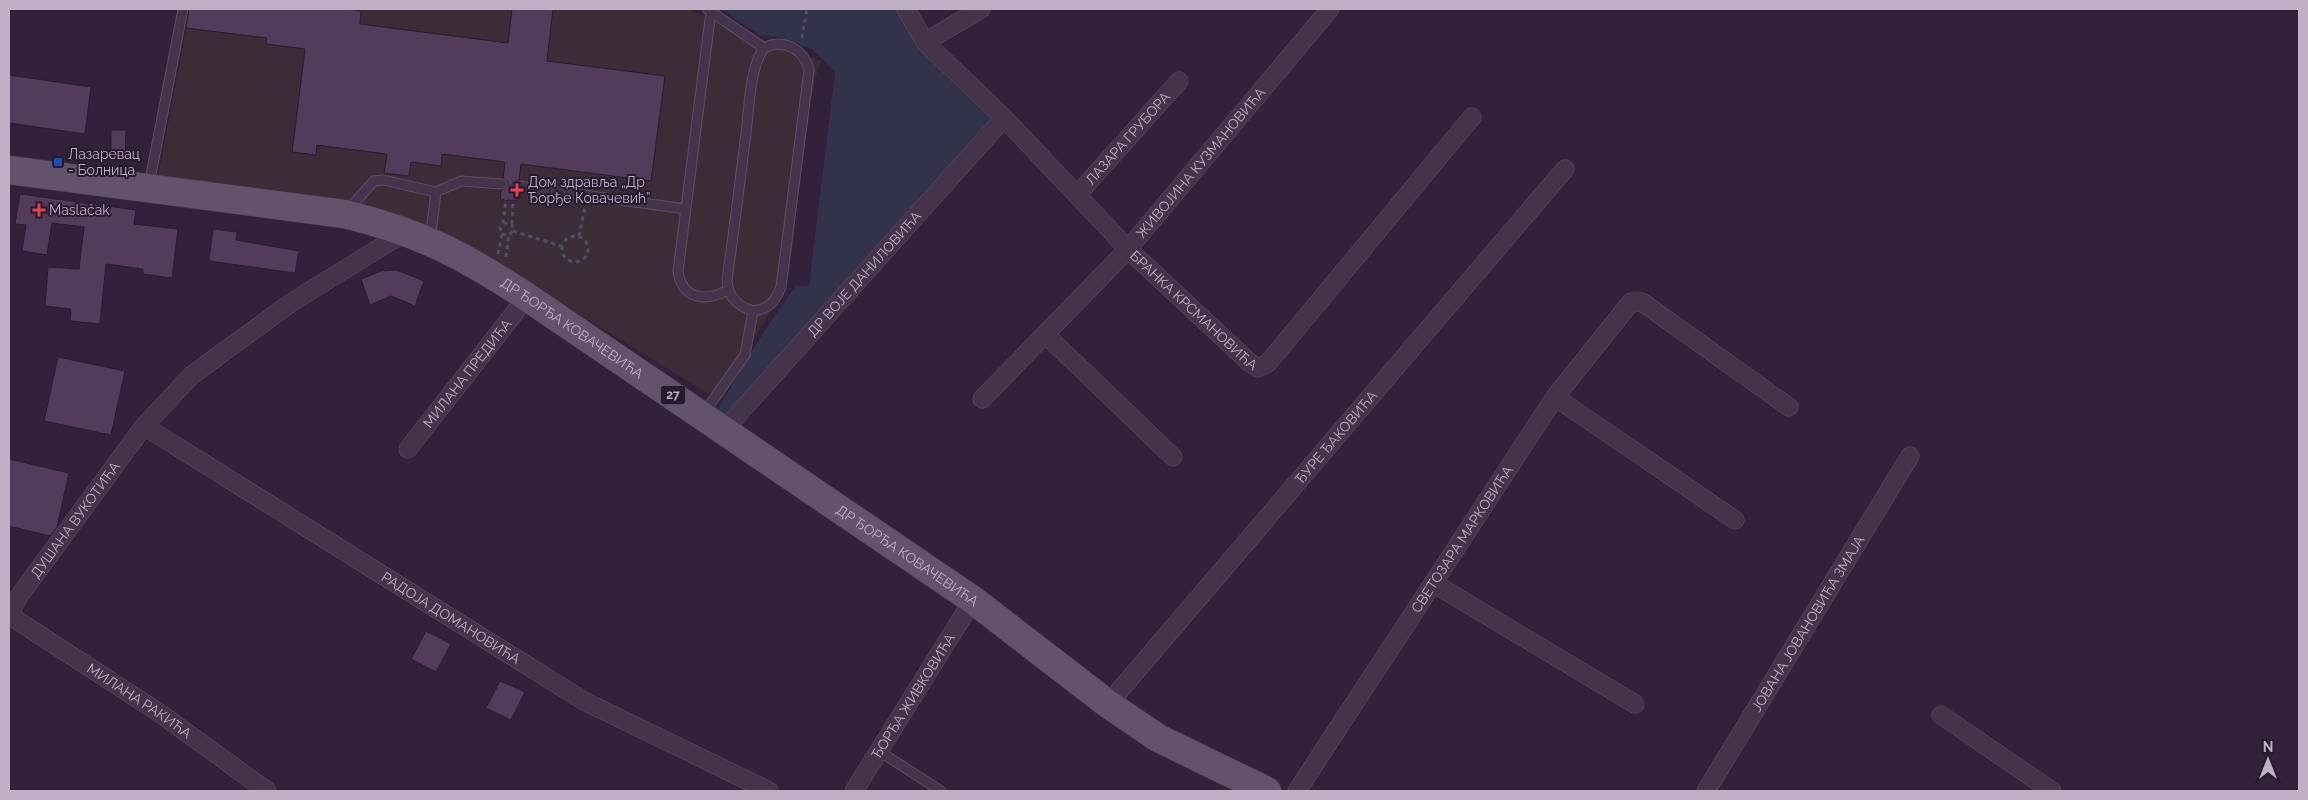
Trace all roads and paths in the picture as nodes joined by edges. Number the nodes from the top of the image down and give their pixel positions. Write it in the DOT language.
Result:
graph roads {
  1 [pos="182,9"];
  2 [pos="807,9"];
  3 [pos="906,9"];
  4 [pos="981,9"];
  5 [pos="1330,9"];
  6 [pos="709,10"];
  7 [pos="925,42"];
  8 [pos="764,48"];
  9 [pos="800,52"];
  10 [pos="1179,81"];
  11 [pos="1472,117"];
  12 [pos="1004,118"];
  13 [pos="1565,169"];
  14 [pos="9,170"];
  15 [pos="502,184"];
  16 [pos="518,186"];
  17 [pos="148,190"];
  18 [pos="436,192"];
  19 [pos="587,195"];
  20 [pos="1077,195"];
  21 [pos="506,199"];
  22 [pos="513,200"];
  23 [pos="686,209"];
  24 [pos="344,214"];
  25 [pos="503,223"];
  26 [pos="512,224"];
  27 [pos="513,231"];
  28 [pos="419,236"];
  29 [pos="579,236"];
  30 [pos="562,246"];
  31 [pos="1128,249"];
  32 [pos="728,290"];
  33 [pos="527,296"];
  34 [pos="753,311"];
  35 [pos="1046,335"];
  36 [pos="1555,397"];
  37 [pos="982,399"];
  38 [pos="1789,407"];
  39 [pos="713,423"];
  40 [pos="144,426"];
  41 [pos="408,449"];
  42 [pos="1910,456"];
  43 [pos="1173,458"];
  44 [pos="1735,520"];
  45 [pos="1433,583"];
  46 [pos="973,600"];
  47 [pos="9,616"];
  48 [pos="1108,704"];
  49 [pos="1635,704"];
  50 [pos="1942,715"];
  51 [pos="879,751"];
  52 [pos="267,791"];
  53 [pos="769,791"];
  54 [pos="854,791"];
  55 [pos="941,791"];
  56 [pos="1267,791"];
  57 [pos="1297,791"];
  58 [pos="1706,791"];
  59 [pos="2052,791"];
  1 -- 17 [label="lane"];
  2 -- 9 [label="path"];
  3 -- 7 [label="street, БРАНКА КРСМАНОВИЋА"];
  4 -- 7 [label="street"];
  5 -- 31 [label="street, ЖИВОЈИНА КУЗМАНОВИЋА"];
  6 -- 8 [label="lane"];
  6 -- 23 [label="lane"];
  7 -- 12 [label="street, БРАНКА КРСМАНОВИЋА"];
  8 -- 9 [label="lane"];
  8 -- 32 [label="lane"];
  9 -- 34 [label="lane"];
  10 -- 20 [label="street, ЛАЗАРА ГРУБОРА"];
  11 -- 31 [label="street, БРАНКА КРСМАНОВИЋА"];
  12 -- 20 [label="street, БРАНКА КРСМАНОВИЋА"];
  12 -- 39 [label="street, ДР ВОЈЕ ДАНИЛОВИЋА"];
  13 -- 48 [label="street, ЂУРЕ ЂАКОВИЋА"];
  14 -- 17 [label="main road, ДР ЂОРЂА КОВАЧЕВИЋА / 27"];
  15 -- 18 [label="lane"];
  16 -- 19 [label="lane"];
  17 -- 24 [label="main road, ДР ЂОРЂА КОВАЧЕВИЋА / 27"];
  18 -- 24 [label="lane"];
  18 -- 28 [label="lane"];
  19 -- 23 [label="lane"];
  19 -- 29 [label="path"];
  20 -- 31 [label="street, БРАНКА КРСМАНОВИЋА"];
  21 -- 25 [label="path"];
  22 -- 26 [label="path"];
  23 -- 32 [label="lane"];
  24 -- 28 [label="main road, ДР ЂОРЂА КОВАЧЕВИЋА / 27"];
  25 -- 26 [label="path"];
  25 -- 27 [label="path"];
  26 -- 27 [label="path"];
  27 -- 30 [label="path"];
  28 -- 33 [label="main road, ДР ЂОРЂА КОВАЧЕВИЋА / 27"];
  28 -- 40 [label="street, ДУШАНА ВУКОТИЋА"];
  29 -- 30 [label="path"];
  29 -- 30 [label="path"];
  31 -- 35 [label="street, ЖИВОЈИНА КУЗМАНОВИЋА"];
  32 -- 34 [label="lane"];
  33 -- 39 [label="main road, ДР ЂОРЂА КОВАЧЕВИЋА / 27"];
  33 -- 41 [label="street, МИЛАНА ПРЕДИЋА"];
  34 -- 39 [label="lane"];
  35 -- 37 [label="street, ЖИВОЈИНА КУЗМАНОВИЋА"];
  35 -- 43 [label="street"];
  36 -- 38 [label="street, СВЕТОЗАРА МАРКОВИЋА"];
  36 -- 44 [label="street"];
  36 -- 45 [label="street, СВЕТОЗАРА МАРКОВИЋА"];
  39 -- 46 [label="main road, ДР ЂОРЂА КОВАЧЕВИЋА / 27"];
  40 -- 47 [label="street, ДУШАНА ВУКОТИЋА"];
  40 -- 53 [label="street, РАДОЈА ДОМАНОВИЋА"];
  42 -- 58 [label="street, ЈОВАНА ЈОВАНОВИЋА ЗМАЈА"];
  45 -- 49 [label="street"];
  45 -- 57 [label="street, СВЕТОЗАРА МАРКОВИЋА"];
  46 -- 48 [label="main road, ДР ЂОРЂА КОВАЧЕВИЋА / 27"];
  46 -- 51 [label="street, ЂОРЂА ЖИВКОВИЋА"];
  47 -- 52 [label="street, МИЛАНА РАКИЋА"];
  48 -- 56 [label="main road, ДР ЂОРЂА КОВАЧЕВИЋА / 27"];
  50 -- 59 [label="street"];
  51 -- 54 [label="street, ЂОРЂА ЖИВКОВИЋА"];
  51 -- 55 [label="lane"];
}
